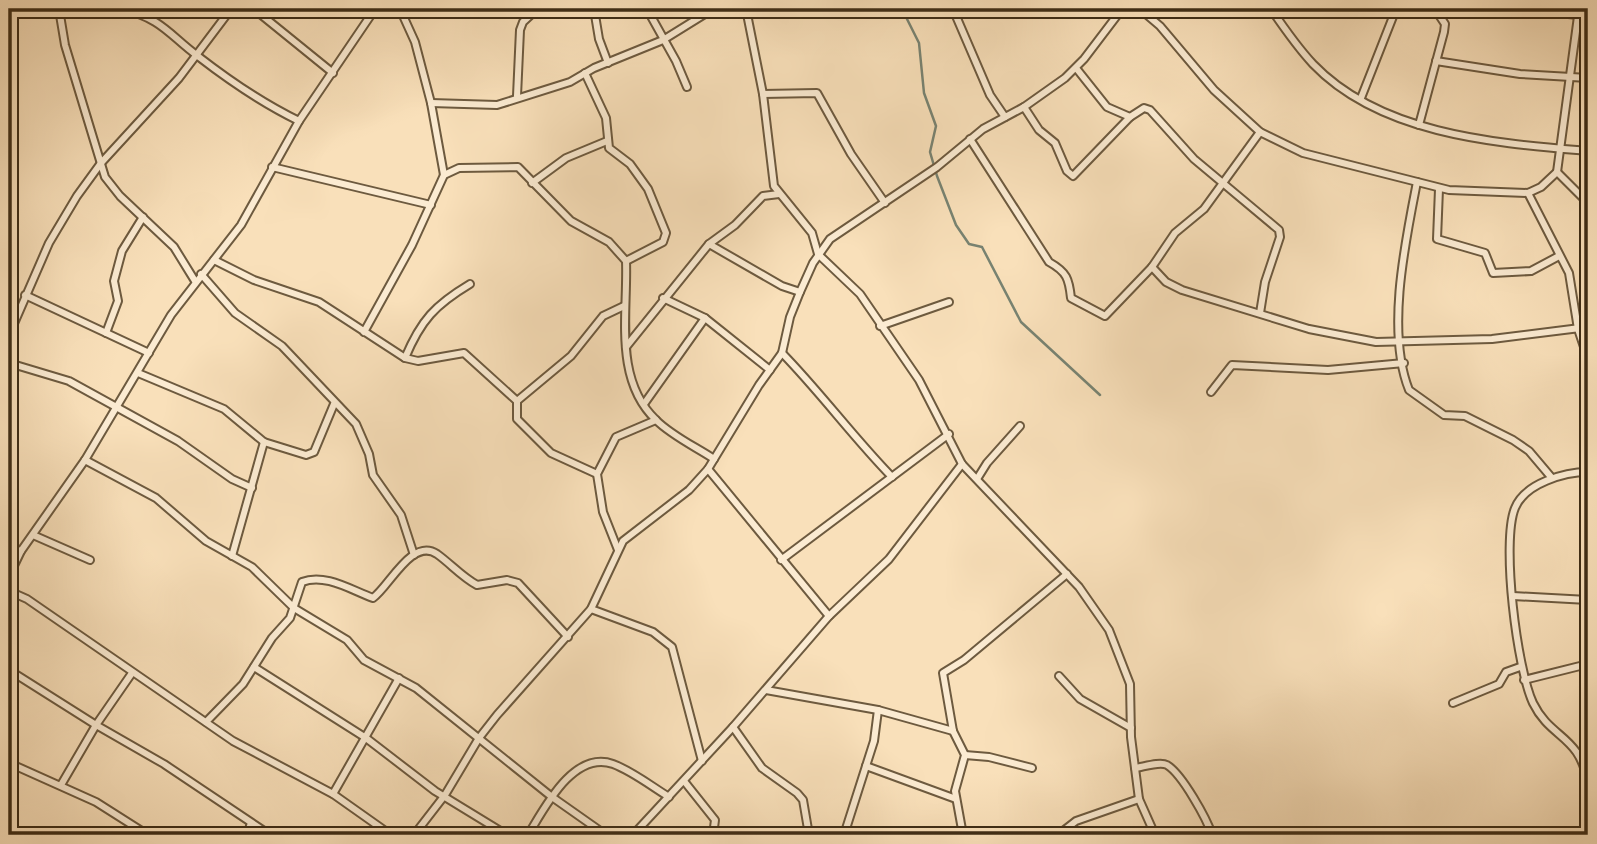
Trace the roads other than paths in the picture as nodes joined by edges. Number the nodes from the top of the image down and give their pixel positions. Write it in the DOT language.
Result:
graph roads {
  1 [pos="41,9"];
  2 [pos="122,9"];
  3 [pos="231,9"];
  4 [pos="254,9"];
  5 [pos="375,9"];
  6 [pos="400,9"];
  7 [pos="537,9"];
  8 [pos="594,9"];
  9 [pos="647,9"];
  10 [pos="713,9"];
  11 [pos="746,9"];
  12 [pos="953,9"];
  13 [pos="1122,9"];
  14 [pos="1140,9"];
  15 [pos="1271,9"];
  16 [pos="1396,9"];
  17 [pos="1435,9"];
  18 [pos="1520,9"];
  19 [pos="59,10"];
  20 [pos="138,11"];
  21 [pos="1579,12"];
  22 [pos="663,40"];
  23 [pos="197,56"];
  24 [pos="1437,61"];
  25 [pos="608,63"];
  26 [pos="1076,68"];
  27 [pos="333,73"];
  28 [pos="585,73"];
  29 [pos="1571,76"];
  30 [pos="1588,78"];
  31 [pos="687,87"];
  32 [pos="763,94"];
  33 [pos="517,96"];
  34 [pos="1361,98"];
  35 [pos="431,103"];
  36 [pos="1024,107"];
  37 [pos="1005,117"];
  38 [pos="1130,117"];
  39 [pos="299,121"];
  40 [pos="1419,125"];
  41 [pos="1260,132"];
  42 [pos="970,139"];
  43 [pos="607,141"];
  44 [pos="1563,149"];
  45 [pos="1588,151"];
  46 [pos="101,163"];
  47 [pos="272,167"];
  48 [pos="1558,172"];
  49 [pos="444,175"];
  50 [pos="1224,181"];
  51 [pos="1417,182"];
  52 [pos="532,183"];
  53 [pos="1439,189"];
  54 [pos="1528,193"];
  55 [pos="779,194"];
  56 [pos="885,203"];
  57 [pos="1588,203"];
  58 [pos="431,205"];
  59 [pos="143,217"];
  60 [pos="709,244"];
  61 [pos="818,254"];
  62 [pos="1559,256"];
  63 [pos="214,260"];
  64 [pos="626,261"];
  65 [pos="1152,267"];
  66 [pos="201,274"];
  67 [pos="195,281"];
  68 [pos="470,284"];
  69 [pos="800,292"];
  70 [pos="25,295"];
  71 [pos="663,298"];
  72 [pos="949,302"];
  73 [pos="624,306"];
  74 [pos="12,313"];
  75 [pos="1260,313"];
  76 [pos="705,318"];
  77 [pos="880,326"];
  78 [pos="1588,327"];
  79 [pos="1578,328"];
  80 [pos="364,332"];
  81 [pos="106,333"];
  82 [pos="9,335"];
  83 [pos="1399,343"];
  84 [pos="626,347"];
  85 [pos="149,353"];
  86 [pos="782,353"];
  87 [pos="405,358"];
  88 [pos="1588,359"];
  89 [pos="9,363"];
  90 [pos="1404,363"];
  91 [pos="770,370"];
  92 [pos="138,373"];
  93 [pos="1588,380"];
  94 [pos="1211,392"];
  95 [pos="517,401"];
  96 [pos="334,404"];
  97 [pos="644,404"];
  98 [pos="117,407"];
  99 [pos="1588,415"];
  100 [pos="656,420"];
  101 [pos="1020,426"];
  102 [pos="949,434"];
  103 [pos="264,442"];
  104 [pos="714,459"];
  105 [pos="85,460"];
  106 [pos="962,464"];
  107 [pos="708,469"];
  108 [pos="1588,472"];
  109 [pos="597,474"];
  110 [pos="892,477"];
  111 [pos="1551,477"];
  112 [pos="977,479"];
  113 [pos="253,488"];
  114 [pos="33,535"];
  115 [pos="9,547"];
  116 [pos="618,550"];
  117 [pos="21,551"];
  118 [pos="414,555"];
  119 [pos="232,556"];
  120 [pos="781,559"];
  121 [pos="90,560"];
  122 [pos="1067,574"];
  123 [pos="9,576"];
  124 [pos="9,591"];
  125 [pos="1513,596"];
  126 [pos="1588,600"];
  127 [pos="294,608"];
  128 [pos="591,609"];
  129 [pos="829,615"];
  130 [pos="569,637"];
  131 [pos="1588,664"];
  132 [pos="254,667"];
  133 [pos="1520,667"];
  134 [pos="9,670"];
  135 [pos="132,673"];
  136 [pos="1059,676"];
  137 [pos="399,678"];
  138 [pos="1524,680"];
  139 [pos="766,690"];
  140 [pos="1453,703"];
  141 [pos="878,710"];
  142 [pos="206,722"];
  143 [pos="96,726"];
  144 [pos="733,727"];
  145 [pos="1131,728"];
  146 [pos="953,732"];
  147 [pos="366,738"];
  148 [pos="479,738"];
  149 [pos="965,755"];
  150 [pos="702,761"];
  151 [pos="9,763"];
  152 [pos="866,766"];
  153 [pos="1032,768"];
  154 [pos="1135,768"];
  155 [pos="684,781"];
  156 [pos="1588,784"];
  157 [pos="61,785"];
  158 [pos="333,794"];
  159 [pos="446,795"];
  160 [pos="552,797"];
  161 [pos="669,797"];
  162 [pos="956,799"];
  163 [pos="1139,799"];
  164 [pos="251,823"];
  165 [pos="148,835"];
  166 [pos="247,835"];
  167 [pos="270,835"];
  168 [pos="391,835"];
  169 [pos="414,835"];
  170 [pos="508,835"];
  171 [pos="528,835"];
  172 [pos="606,835"];
  173 [pos="633,835"];
  174 [pos="713,835"];
  175 [pos="809,835"];
  176 [pos="844,835"];
  177 [pos="963,835"];
  178 [pos="1058,835"];
  179 [pos="1154,835"];
  180 [pos="1212,835"];
  1 -- 19 [label="street"];
  2 -- 20 [label="street"];
  3 -- 23 [label="street"];
  4 -- 27 [label="street"];
  5 -- 27 [label="street"];
  6 -- 35 [label="street"];
  7 -- 33 [label="street"];
  8 -- 25 [label="street"];
  9 -- 22 [label="street"];
  10 -- 22 [label="street"];
  11 -- 32 [label="street"];
  12 -- 37 [label="street"];
  13 -- 26 [label="street"];
  14 -- 41 [label="street"];
  15 -- 34 [label="street"];
  16 -- 34 [label="street"];
  17 -- 24 [label="street"];
  18 -- 21 [label="street"];
  19 -- 46 [label="street"];
  20 -- 23 [label="street"];
  21 -- 29 [label="street"];
  22 -- 25 [label="street"];
  22 -- 31 [label="street"];
  23 -- 39 [label="street"];
  23 -- 46 [label="street"];
  24 -- 29 [label="street"];
  24 -- 40 [label="street"];
  25 -- 28 [label="street"];
  26 -- 36 [label="street"];
  26 -- 38 [label="street"];
  27 -- 39 [label="street"];
  28 -- 33 [label="street"];
  28 -- 43 [label="street"];
  29 -- 30 [label="street"];
  29 -- 44 [label="street"];
  32 -- 55 [label="street"];
  32 -- 56 [label="street"];
  33 -- 35 [label="street"];
  34 -- 40 [label="street"];
  35 -- 49 [label="street"];
  36 -- 37 [label="street"];
  36 -- 38 [label="street"];
  37 -- 42 [label="street"];
  38 -- 50 [label="street"];
  39 -- 47 [label="street"];
  40 -- 44 [label="street"];
  41 -- 50 [label="street"];
  41 -- 51 [label="street"];
  42 -- 56 [label="street"];
  42 -- 65 [label="street"];
  43 -- 52 [label="street"];
  43 -- 64 [label="street"];
  44 -- 45 [label="street"];
  44 -- 48 [label="street"];
  46 -- 59 [label="street"];
  46 -- 70 [label="street"];
  47 -- 58 [label="street"];
  47 -- 63 [label="street"];
  48 -- 54 [label="street"];
  48 -- 57 [label="street"];
  49 -- 52 [label="street"];
  49 -- 58 [label="street"];
  50 -- 65 [label="street"];
  50 -- 75 [label="street"];
  51 -- 53 [label="street"];
  51 -- 83 [label="street"];
  52 -- 64 [label="street"];
  53 -- 54 [label="street"];
  53 -- 62 [label="street"];
  54 -- 62 [label="street"];
  55 -- 60 [label="street"];
  55 -- 61 [label="street"];
  56 -- 61 [label="street"];
  58 -- 80 [label="street"];
  59 -- 67 [label="street"];
  59 -- 81 [label="street"];
  60 -- 69 [label="street"];
  60 -- 71 [label="street"];
  61 -- 69 [label="street"];
  61 -- 77 [label="street"];
  62 -- 79 [label="street"];
  63 -- 66 [label="street"];
  63 -- 80 [label="street"];
  64 -- 73 [label="street"];
  65 -- 75 [label="street"];
  66 -- 67 [label="street"];
  66 -- 96 [label="street"];
  67 -- 85 [label="street"];
  68 -- 87 [label="street"];
  69 -- 86 [label="street"];
  70 -- 74 [label="street"];
  70 -- 81 [label="street"];
  71 -- 76 [label="street"];
  71 -- 84 [label="street"];
  72 -- 77 [label="street"];
  73 -- 84 [label="street"];
  73 -- 95 [label="street"];
  74 -- 82 [label="street"];
  75 -- 83 [label="street"];
  76 -- 91 [label="street"];
  76 -- 97 [label="street"];
  77 -- 102 [label="street"];
  78 -- 79 [label="street"];
  79 -- 83 [label="street"];
  79 -- 88 [label="street"];
  80 -- 87 [label="street"];
  81 -- 85 [label="street"];
  83 -- 90 [label="street"];
  84 -- 97 [label="street"];
  85 -- 92 [label="street"];
  86 -- 91 [label="street"];
  86 -- 110 [label="street"];
  87 -- 95 [label="street"];
  89 -- 98 [label="street"];
  90 -- 94 [label="street"];
  90 -- 111 [label="street"];
  91 -- 104 [label="street"];
  92 -- 98 [label="street"];
  92 -- 103 [label="street"];
  93 -- 99 [label="street"];
  95 -- 109 [label="street"];
  96 -- 103 [label="street"];
  96 -- 118 [label="street"];
  97 -- 100 [label="street"];
  98 -- 105 [label="street"];
  98 -- 113 [label="street"];
  100 -- 104 [label="street"];
  100 -- 109 [label="street"];
  101 -- 112 [label="street"];
  102 -- 106 [label="street"];
  102 -- 110 [label="street"];
  103 -- 113 [label="street"];
  104 -- 107 [label="street"];
  105 -- 114 [label="street"];
  105 -- 119 [label="street"];
  106 -- 112 [label="street"];
  106 -- 129 [label="street"];
  107 -- 116 [label="street"];
  107 -- 120 [label="street"];
  108 -- 111 [label="street"];
  109 -- 116 [label="street"];
  110 -- 120 [label="street"];
  111 -- 125 [label="street"];
  112 -- 122 [label="street"];
  113 -- 119 [label="street"];
  114 -- 117 [label="street"];
  114 -- 121 [label="street"];
  115 -- 117 [label="street"];
  116 -- 128 [label="street"];
  117 -- 123 [label="street"];
  118 -- 127 [label="street"];
  118 -- 130 [label="street"];
  119 -- 127 [label="street"];
  120 -- 129 [label="street"];
  122 -- 145 [label="street"];
  122 -- 146 [label="street"];
  124 -- 135 [label="street"];
  125 -- 126 [label="street"];
  125 -- 133 [label="street"];
  127 -- 132 [label="street"];
  127 -- 137 [label="street"];
  128 -- 130 [label="street"];
  128 -- 150 [label="street"];
  129 -- 139 [label="street"];
  130 -- 148 [label="street"];
  131 -- 138 [label="street"];
  132 -- 142 [label="street"];
  132 -- 147 [label="street"];
  133 -- 138 [label="street"];
  133 -- 140 [label="street"];
  134 -- 143 [label="street"];
  135 -- 142 [label="street"];
  135 -- 143 [label="street"];
  136 -- 145 [label="street"];
  137 -- 147 [label="street"];
  137 -- 148 [label="street"];
  138 -- 156 [label="street"];
  139 -- 141 [label="street"];
  139 -- 144 [label="street"];
  141 -- 146 [label="street"];
  141 -- 152 [label="street"];
  142 -- 158 [label="street"];
  143 -- 157 [label="street"];
  143 -- 164 [label="street"];
  144 -- 150 [label="street"];
  144 -- 175 [label="street"];
  145 -- 154 [label="street"];
  146 -- 149 [label="street"];
  147 -- 158 [label="street"];
  147 -- 159 [label="street"];
  148 -- 159 [label="street"];
  148 -- 160 [label="street"];
  149 -- 153 [label="street"];
  149 -- 162 [label="street"];
  150 -- 155 [label="street"];
  151 -- 157 [label="street"];
  152 -- 162 [label="street"];
  152 -- 176 [label="street"];
  154 -- 163 [label="street"];
  154 -- 180 [label="street"];
  155 -- 161 [label="street"];
  155 -- 174 [label="street"];
  157 -- 165 [label="street"];
  158 -- 168 [label="street"];
  159 -- 169 [label="street"];
  159 -- 170 [label="street"];
  160 -- 161 [label="street"];
  160 -- 171 [label="street"];
  160 -- 172 [label="street"];
  161 -- 173 [label="street"];
  162 -- 177 [label="street"];
  163 -- 178 [label="street"];
  163 -- 179 [label="street"];
  164 -- 166 [label="street"];
  164 -- 167 [label="street"];
}
